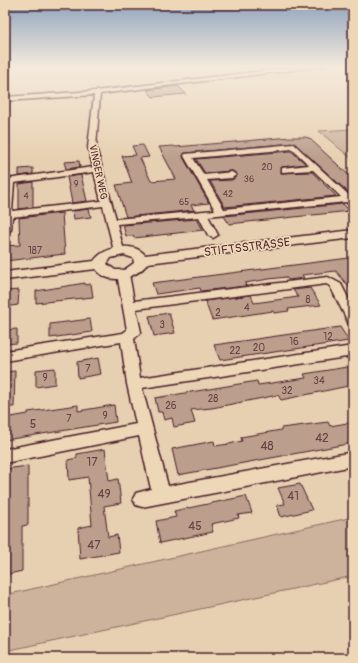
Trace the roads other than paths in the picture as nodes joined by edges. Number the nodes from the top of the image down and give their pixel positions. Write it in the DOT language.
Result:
graph roads {
  1 [pos="31,97"];
  2 [pos="97,97"];
  3 [pos="5,99"];
  4 [pos="315,167"];
  5 [pos="98,169"];
  6 [pos="285,170"];
  7 [pos="232,176"];
  8 [pos="202,178"];
  9 [pos="351,201"];
  10 [pos="106,204"];
  11 [pos="221,212"];
  12 [pos="202,214"];
  13 [pos="7,215"];
  14 [pos="112,222"];
  15 [pos="6,230"];
  16 [pos="353,234"];
  17 [pos="213,235"];
  18 [pos="119,251"];
  19 [pos="141,260"];
  20 [pos="100,264"];
  21 [pos="123,274"];
  22 [pos="5,276"];
  23 [pos="129,306"];
  24 [pos="353,321"];
  25 [pos="127,337"];
  26 [pos="353,351"];
  27 [pos="5,356"];
  28 [pos="134,384"];
  29 [pos="144,430"];
  30 [pos="5,456"];
  31 [pos="353,459"];
  32 [pos="161,494"];
  33 [pos="142,498"];
  1 -- 3 [label="street"];
  2 -- 5 [label="street, VINGER WEG"];
  4 -- 6 [label="street"];
  4 -- 8 [label="street"];
  4 -- 9 [label="street"];
  5 -- 10 [label="street, VINGER WEG"];
  5 -- 13 [label="street"];
  7 -- 8 [label="street"];
  8 -- 11 [label="street"];
  9 -- 11 [label="street"];
  10 -- 13 [label="street"];
  10 -- 14 [label="street, VINGER WEG"];
  11 -- 12 [label="street"];
  12 -- 14 [label="street"];
  12 -- 17 [label="street"];
  13 -- 15 [label="street"];
  14 -- 18 [label="street, VINGER WEG"];
  16 -- 19 [label="street, STIFTSSTRASSE"];
  18 -- 19 [label="street"];
  18 -- 20 [label="street"];
  19 -- 21 [label="street"];
  20 -- 21 [label="street"];
  20 -- 22 [label="street"];
  21 -- 23 [label="street"];
  23 -- 24 [label="street"];
  23 -- 25 [label="street"];
  25 -- 27 [label="street"];
  25 -- 28 [label="street"];
  26 -- 28 [label="street"];
  28 -- 29 [label="street"];
  29 -- 30 [label="street"];
  29 -- 32 [label="street"];
  31 -- 32 [label="street"];
  32 -- 33 [label="street"];
}
